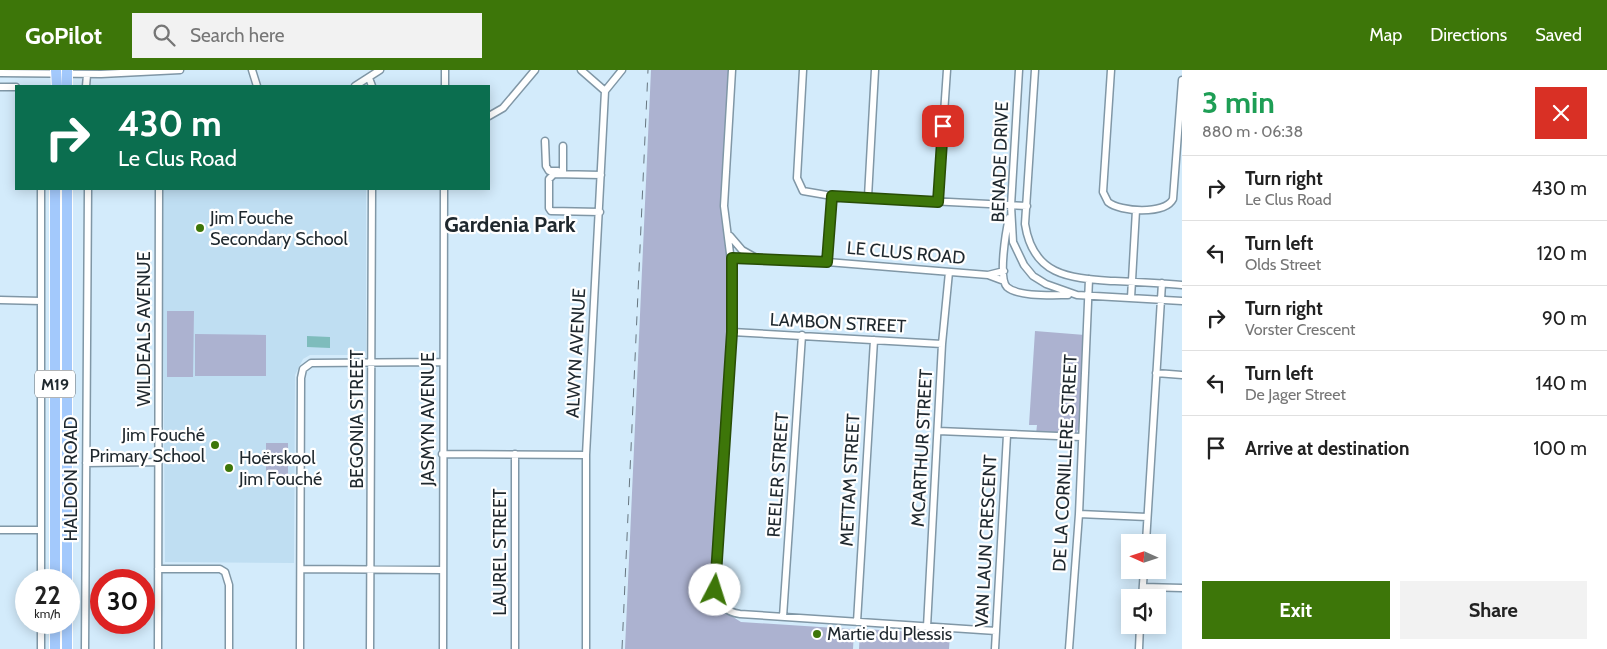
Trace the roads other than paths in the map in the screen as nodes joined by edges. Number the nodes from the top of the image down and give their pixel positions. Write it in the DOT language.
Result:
graph roads {
  1 [pos="180,70"];
  2 [pos="252,70"];
  3 [pos="380,70"];
  4 [pos="445,70"];
  5 [pos="535,70"];
  6 [pos="581,70"];
  7 [pos="622,70"];
  8 [pos="732,70"];
  9 [pos="803,70"];
  10 [pos="875,70"];
  11 [pos="947,70"];
  12 [pos="1019,70"];
  13 [pos="1035,70"];
  14 [pos="1110,70"];
  15 [pos="56,72"];
  16 [pos="67,72"];
  17 [pos="138,72"];
  18 [pos="0,73"];
  19 [pos="86,74"];
  20 [pos="369,78"];
  21 [pos="1182,80"];
  22 [pos="57,85"];
  23 [pos="67,85"];
  24 [pos="86,85"];
  25 [pos="257,85"];
  26 [pos="357,85"];
  27 [pos="372,85"];
  28 [pos="445,85"];
  29 [pos="0,87"];
  30 [pos="15,87"];
  31 [pos="605,91"];
  32 [pos="490,115"];
  33 [pos="545,141"];
  34 [pos="563,146"];
  35 [pos="564,172"];
  36 [pos="602,174"];
  37 [pos="41,190"];
  38 [pos="56,190"];
  39 [pos="67,190"];
  40 [pos="88,190"];
  41 [pos="159,190"];
  42 [pos="372,190"];
  43 [pos="444,190"];
  44 [pos="832,196"];
  45 [pos="868,197"];
  46 [pos="938,202"];
  47 [pos="1011,206"];
  48 [pos="1027,206"];
  49 [pos="1136,210"];
  50 [pos="600,212"];
  51 [pos="730,235"];
  52 [pos="732,258"];
  53 [pos="760,260"];
  54 [pos="827,262"];
  55 [pos="1004,271"];
  56 [pos="949,272"];
  57 [pos="988,275"];
  58 [pos="1089,279"];
  59 [pos="1004,282"];
  60 [pos="1132,282"];
  61 [pos="1162,283"];
  62 [pos="1182,285"];
  63 [pos="1077,295"];
  64 [pos="1089,295"];
  65 [pos="1131,298"];
  66 [pos="0,300"];
  67 [pos="41,300"];
  68 [pos="1160,300"];
  69 [pos="1182,301"];
  70 [pos="732,332"];
  71 [pos="802,335"];
  72 [pos="874,340"];
  73 [pos="942,344"];
  74 [pos="442,362"];
  75 [pos="373,363"];
  76 [pos="1156,373"];
  77 [pos="1182,375"];
  78 [pos="938,431"];
  79 [pos="1007,435"];
  80 [pos="1081,437"];
  81 [pos="442,454"];
  82 [pos="515,454"];
  83 [pos="586,454"];
  84 [pos="158,462"];
  85 [pos="86,463"];
  86 [pos="1079,514"];
  87 [pos="1147,517"];
  88 [pos="0,530"];
  89 [pos="41,530"];
  90 [pos="1146,534"];
  91 [pos="41,569"];
  92 [pos="55,569"];
  93 [pos="67,569"];
  94 [pos="158,569"];
  95 [pos="301,569"];
  96 [pos="370,570"];
  97 [pos="443,570"];
  98 [pos="1143,579"];
  99 [pos="1142,587"];
  100 [pos="1182,588"];
  101 [pos="783,617"];
  102 [pos="857,622"];
  103 [pos="927,627"];
  104 [pos="996,631"];
  105 [pos="41,634"];
  106 [pos="55,634"];
  107 [pos="67,634"];
  108 [pos="1140,634"];
  109 [pos="41,649"];
  110 [pos="54,649"];
  111 [pos="67,649"];
  112 [pos="85,649"];
  113 [pos="158,649"];
  114 [pos="229,649"];
  115 [pos="300,649"];
  116 [pos="370,649"];
  117 [pos="443,649"];
  118 [pos="515,649"];
  119 [pos="586,649"];
  120 [pos="995,649"];
  121 [pos="1069,649"];
  122 [pos="1139,649"];
  1 -- 17 [label="street"];
  2 -- 25 [label="street"];
  3 -- 20 [label="street"];
  4 -- 28 [label="street"];
  5 -- 32 [label="street"];
  6 -- 31 [label="street"];
  7 -- 31 [label="street"];
  8 -- 51 [label="street"];
  9 -- 44 [label="street"];
  10 -- 45 [label="street"];
  11 -- 46 [label="street"];
  12 -- 47 [label="street, BENADE DRIVE"];
  13 -- 48 [label="street, BENADE DRIVE"];
  14 -- 49 [label="street"];
  15 -- 16 [label="street"];
  15 -- 18 [label="street"];
  15 -- 22 [label="highway"];
  16 -- 19 [label="street"];
  16 -- 23 [label="highway"];
  17 -- 19 [label="street"];
  19 -- 24 [label="street"];
  20 -- 26 [label="street"];
  20 -- 27 [label="street"];
  21 -- 49 [label="street"];
  29 -- 30 [label="street"];
  31 -- 36 [label="street, ALWYN AVENUE"];
  33 -- 35 [label="street"];
  34 -- 35 [label="street"];
  35 -- 36 [label="street"];
  36 -- 50 [label="street, ALWYN AVENUE"];
  36 -- 50 [label="street"];
  37 -- 67 [label="street, HALDON ROAD"];
  38 -- 92 [label="highway, M19"];
  39 -- 93 [label="highway, M19"];
  40 -- 85 [label="street, HALDON ROAD"];
  41 -- 84 [label="street, WILDEALS AVENUE"];
  42 -- 75 [label="street, BEGONIA STREET"];
  43 -- 74 [label="street, JASMYN AVENUE"];
  44 -- 45 [label="street"];
  44 -- 54 [label="street"];
  45 -- 46 [label="street"];
  46 -- 47 [label="street"];
  47 -- 48 [label="street"];
  47 -- 55 [label="street"];
  47 -- 63 [label="street, BENADE DRIVE"];
  48 -- 58 [label="street, BENADE DRIVE"];
  49 -- 60 [label="street"];
  50 -- 83 [label="street, ALWYN AVENUE"];
  51 -- 52 [label="street"];
  51 -- 53 [label="street"];
  52 -- 53 [label="street, LE CLUS ROAD"];
  52 -- 70 [label="street"];
  53 -- 54 [label="street, LE CLUS ROAD"];
  54 -- 56 [label="street, LE CLUS ROAD"];
  55 -- 57 [label="street, LE CLUS ROAD"];
  55 -- 59 [label="street"];
  56 -- 57 [label="street, LE CLUS ROAD"];
  56 -- 73 [label="street, MCARTHUR STREET"];
  57 -- 59 [label="street, LE CLUS ROAD"];
  58 -- 60 [label="street, BENADE DRIVE"];
  58 -- 64 [label="street, DE LA CORNILLERE STREET"];
  59 -- 63 [label="street, LE CLUS ROAD"];
  60 -- 61 [label="street, BENADE DRIVE"];
  60 -- 65 [label="street"];
  61 -- 62 [label="street, BENADE DRIVE"];
  61 -- 68 [label="street"];
  63 -- 64 [label="street, BENADE DRIVE"];
  64 -- 65 [label="street, BENADE DRIVE"];
  64 -- 80 [label="street, DE LA CORNILLERE STREET"];
  65 -- 68 [label="street, BENADE DRIVE"];
  66 -- 67 [label="street"];
  67 -- 89 [label="street, HALDON ROAD"];
  68 -- 69 [label="street, BENADE DRIVE"];
  68 -- 76 [label="street"];
  70 -- 71 [label="street, LAMBON STREET"];
  70 -- 101 [label="street"];
  71 -- 72 [label="street, LAMBON STREET"];
  71 -- 101 [label="street, REELER STREET"];
  72 -- 73 [label="street, LAMBON STREET"];
  72 -- 102 [label="street, METTAM STREET"];
  73 -- 78 [label="street, MCARTHUR STREET"];
  74 -- 75 [label="street"];
  74 -- 81 [label="street, JASMYN AVENUE"];
  75 -- 95 [label="street"];
  75 -- 96 [label="street, BEGONIA STREET"];
  76 -- 77 [label="street"];
  76 -- 87 [label="street"];
  78 -- 79 [label="street"];
  78 -- 103 [label="street, MCARTHUR STREET"];
  79 -- 80 [label="street"];
  79 -- 104 [label="street, VAN LAUN CRESCENT"];
  80 -- 86 [label="street, DE LA CORNILLERE STREET"];
  81 -- 82 [label="street"];
  81 -- 97 [label="street, JASMYN AVENUE"];
  82 -- 83 [label="street"];
  82 -- 118 [label="street, LAUREL STREET"];
  83 -- 119 [label="street, ALWYN AVENUE"];
  84 -- 85 [label="street"];
  84 -- 94 [label="street, WILDEALS AVENUE"];
  85 -- 112 [label="street, HALDON ROAD"];
  86 -- 87 [label="street"];
  86 -- 121 [label="street, DE LA CORNILLERE STREET"];
  87 -- 90 [label="street"];
  88 -- 89 [label="street"];
  89 -- 91 [label="street, HALDON ROAD"];
  94 -- 113 [label="street, WILDEALS AVENUE"];
  94 -- 114 [label="street"];
  95 -- 96 [label="street"];
  95 -- 115 [label="street"];
  96 -- 97 [label="street"];
  96 -- 116 [label="street, BEGONIA STREET"];
  97 -- 117 [label="street, JASMYN AVENUE"];
  98 -- 99 [label="street"];
  99 -- 100 [label="street"];
  101 -- 102 [label="street"];
  102 -- 103 [label="street"];
  103 -- 104 [label="street"];
  104 -- 120 [label="street, VAN LAUN CRESCENT"];
  105 -- 109 [label="street"];
  106 -- 110 [label="highway"];
  107 -- 111 [label="highway"];
  108 -- 122 [label="street"];
}
